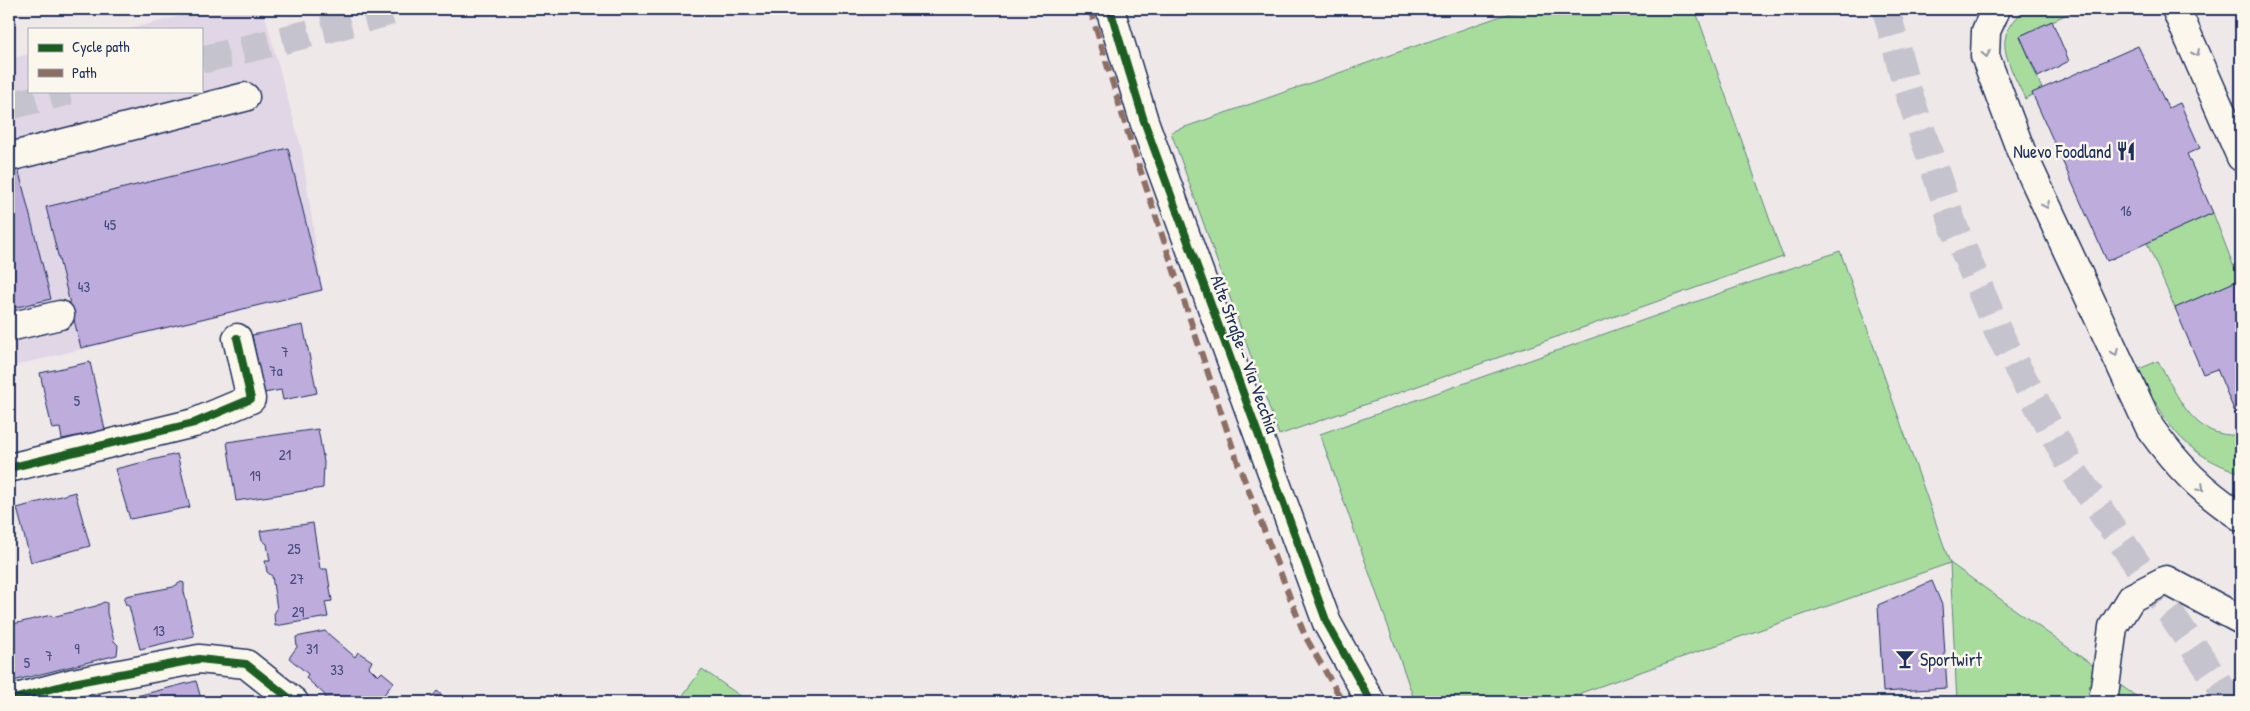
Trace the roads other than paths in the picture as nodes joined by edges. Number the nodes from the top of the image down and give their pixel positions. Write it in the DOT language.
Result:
graph roads {
  1 [pos="1110,9"];
  2 [pos="1996,9"];
  3 [pos="2176,9"];
  4 [pos="245,97"];
  5 [pos="9,157"];
  6 [pos="2241,157"];
  7 [pos="60,315"];
  8 [pos="9,327"];
  9 [pos="237,338"];
  10 [pos="9,468"];
  11 [pos="2241,517"];
  12 [pos="2241,620"];
  13 [pos="9,700"];
  14 [pos="294,702"];
  15 [pos="1371,702"];
  16 [pos="2103,702"];
  1 -- 15 [label="street, Alte Straße - Via Vecchia"];
  2 -- 11 [label="street, one-way"];
  3 -- 6 [label="street, one-way"];
  4 -- 5 [label="street"];
  7 -- 8 [label="street"];
  9 -- 10 [label="street"];
  12 -- 16 [label="street"];
  13 -- 14 [label="street"];
}
